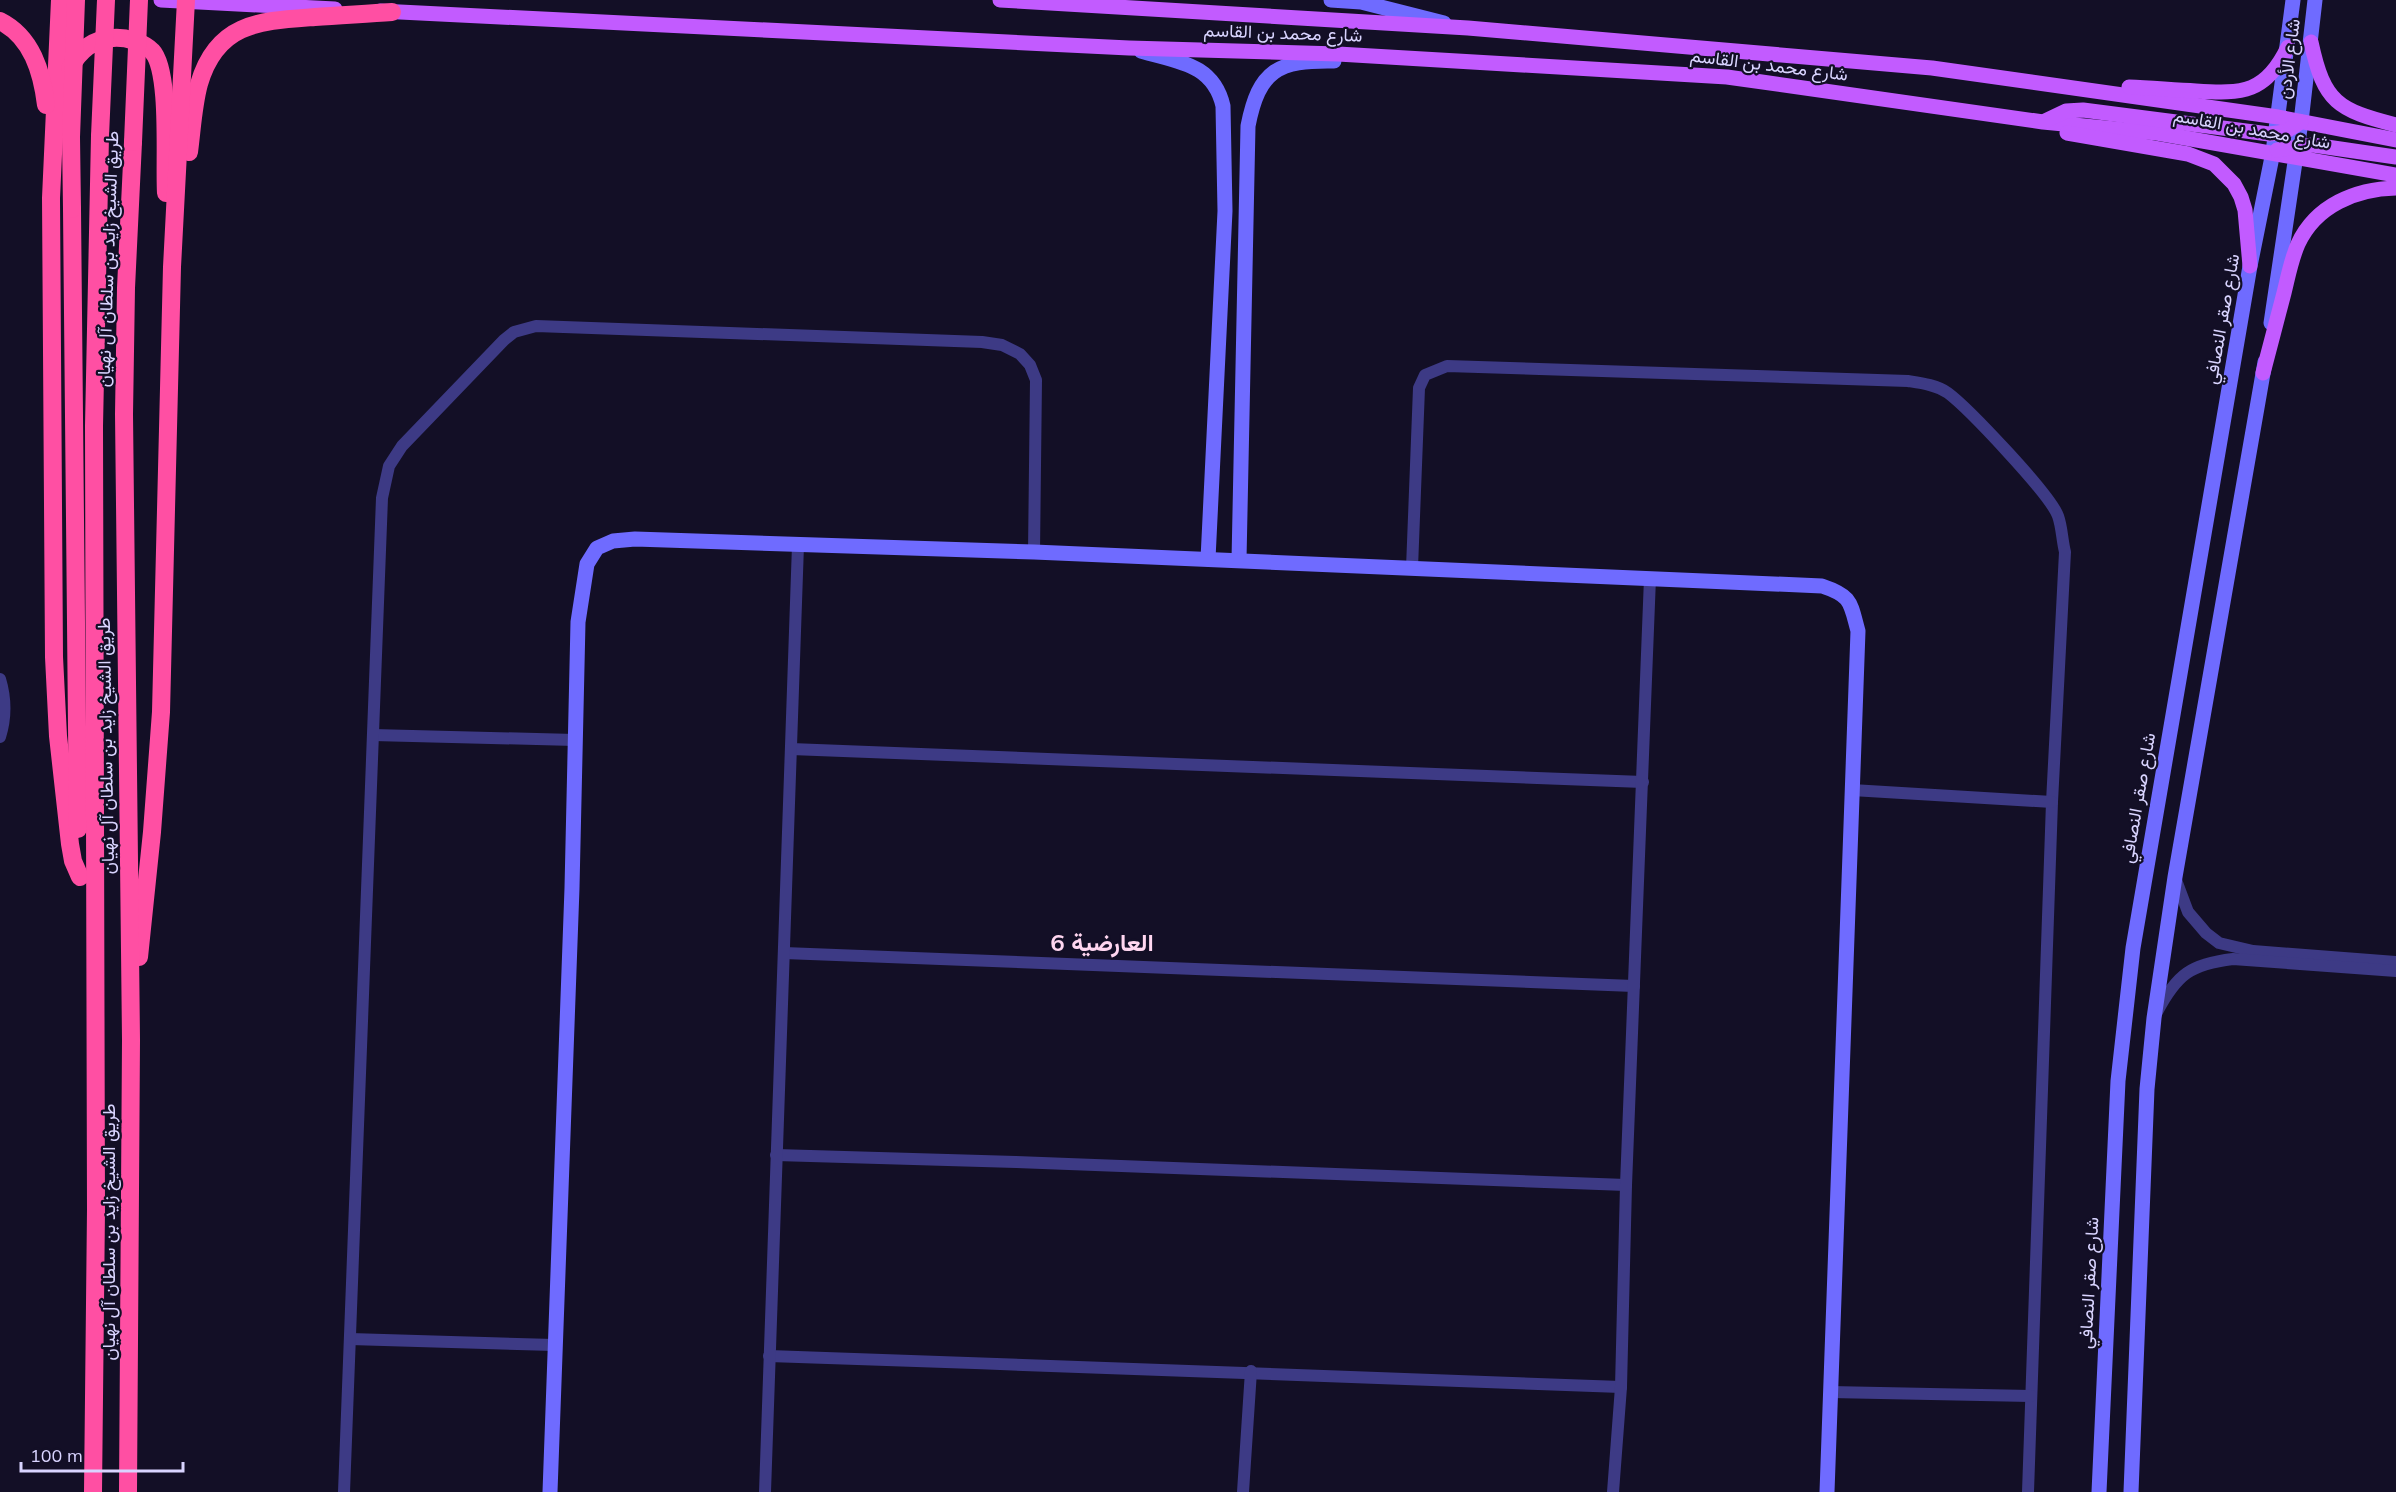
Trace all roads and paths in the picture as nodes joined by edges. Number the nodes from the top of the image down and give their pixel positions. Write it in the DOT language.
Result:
graph roads {
  1 [pos="60,0"];
  2 [pos="76,0"];
  3 [pos="106,0"];
  4 [pos="139,0"];
  5 [pos="161,0"];
  6 [pos="186,0"];
  7 [pos="1000,0"];
  8 [pos="1331,0"];
  9 [pos="2293,0"];
  10 [pos="2315,0"];
  11 [pos="392,12"];
  12 [pos="0,21"];
  13 [pos="1468,28"];
  14 [pos="2311,42"];
  15 [pos="2288,47"];
  16 [pos="1129,48"];
  17 [pos="1587,67"];
  18 [pos="1932,68"];
  19 [pos="1727,77"];
  20 [pos="2066,86"];
  21 [pos="54,108"];
  22 [pos="2278,117"];
  23 [pos="2043,122"];
  24 [pos="2301,122"];
  25 [pos="2396,125"];
  26 [pos="1248,126"];
  27 [pos="1223,129"];
  28 [pos="2276,134"];
  29 [pos="2396,140"];
  30 [pos="2296,151"];
  31 [pos="2272,152"];
  32 [pos="2396,157"];
  33 [pos="2396,175"];
  34 [pos="2396,188"];
  35 [pos="51,198"];
  36 [pos="2250,266"];
  37 [pos="172,267"];
  38 [pos="2263,373"];
  39 [pos="798,545"];
  40 [pos="1034,552"];
  41 [pos="1208,559"];
  42 [pos="1239,560"];
  43 [pos="1412,568"];
  44 [pos="1650,578"];
  45 [pos="0,680"];
  46 [pos="373,735"];
  47 [pos="0,737"];
  48 [pos="575,740"];
  49 [pos="791,749"];
  50 [pos="1643,782"];
  51 [pos="1852,790"];
  52 [pos="2052,802"];
  53 [pos="80,876"];
  54 [pos="2175,877"];
  55 [pos="94,931"];
  56 [pos="783,953"];
  57 [pos="2396,962"];
  58 [pos="2396,971"];
  59 [pos="1634,986"];
  60 [pos="2154,1018"];
  61 [pos="131,1040"];
  62 [pos="776,1155"];
  63 [pos="1626,1185"];
  64 [pos="350,1339"];
  65 [pos="554,1345"];
  66 [pos="769,1356"];
  67 [pos="1251,1371"];
  68 [pos="1621,1387"];
  69 [pos="1830,1392"];
  70 [pos="2031,1396"];
  71 [pos="93,1492"];
  72 [pos="128,1492"];
  73 [pos="344,1492"];
  74 [pos="550,1492"];
  75 [pos="765,1492"];
  76 [pos="1243,1492"];
  77 [pos="1613,1492"];
  78 [pos="1827,1492"];
  79 [pos="2028,1492"];
  80 [pos="2099,1492"];
  81 [pos="2131,1492"];
  1 -- 21 [label="highway"];
  2 -- 53 [label="highway, bridge"];
  3 -- 55 [label="highway, طريق الشيخ زايد بن سلطان آل نهيان, bridge"];
  4 -- 61 [label="highway, طريق الشيخ زايد بن سلطان آل نهيان, bridge"];
  5 -- 6 [label="main road, شارع محمد بن القاسم"];
  6 -- 11 [label="main road, شارع محمد بن القاسم"];
  6 -- 37 [label="highway"];
  7 -- 13 [label="main road, شارع محمد بن القاسم"];
  8 -- 13 [label="street"];
  9 -- 15 [label="street, شارع الأردن"];
  10 -- 14 [label="street, شارع الأردن"];
  11 -- 16 [label="main road, شارع محمد بن القاسم"];
  11 -- 37 [label="highway"];
  12 -- 35 [label="highway"];
  13 -- 18 [label="main road, شارع محمد بن القاسم"];
  14 -- 24 [label="street, شارع الأردن"];
  14 -- 25 [label="main road"];
  15 -- 20 [label="main road"];
  15 -- 22 [label="street, شارع الأردن"];
  16 -- 17 [label="main road, شارع محمد بن القاسم"];
  16 -- 27 [label="street"];
  17 -- 19 [label="main road, شارع محمد بن القاسم"];
  17 -- 26 [label="street"];
  18 -- 19 [label="main road"];
  18 -- 20 [label="main road, شارع محمد بن القاسم"];
  19 -- 23 [label="main road, شارع محمد بن القاسم"];
  20 -- 22 [label="main road, شارع محمد بن القاسم"];
  21 -- 35 [label="highway"];
  21 -- 37 [label="highway"];
  22 -- 24 [label="main road, شارع محمد بن القاسم"];
  22 -- 28 [label="street, شارع صقر النصافي"];
  23 -- 28 [label="main road"];
  23 -- 31 [label="main road, شارع محمد بن القاسم"];
  23 -- 36 [label="main road"];
  24 -- 28 [label="main road"];
  24 -- 29 [label="main road, شارع محمد بن القاسم"];
  24 -- 30 [label="street"];
  26 -- 27 [label="street"];
  26 -- 42 [label="street"];
  27 -- 41 [label="street"];
  28 -- 31 [label="street, شارع صقر النصافي"];
  30 -- 31 [label="main road"];
  30 -- 32 [label="main road"];
  30 -- 33 [label="main road, شارع محمد بن القاسم"];
  30 -- 38 [label="street"];
  31 -- 36 [label="street, شارع صقر النصافي"];
  34 -- 38 [label="main road"];
  35 -- 53 [label="highway"];
  36 -- 80 [label="street, شارع صقر النصافي"];
  37 -- 61 [label="highway"];
  38 -- 54 [label="street"];
  39 -- 40 [label="street"];
  39 -- 48 [label="street"];
  39 -- 49 [label="street"];
  40 -- 41 [label="street"];
  40 -- 46 [label="street"];
  41 -- 42 [label="street"];
  42 -- 43 [label="street"];
  43 -- 44 [label="street"];
  43 -- 52 [label="street"];
  44 -- 50 [label="street"];
  44 -- 51 [label="street"];
  45 -- 47 [label="street"];
  46 -- 48 [label="street"];
  46 -- 64 [label="street"];
  48 -- 65 [label="street"];
  49 -- 50 [label="street"];
  49 -- 56 [label="street"];
  50 -- 59 [label="street"];
  51 -- 52 [label="street"];
  51 -- 69 [label="street"];
  52 -- 70 [label="street"];
  53 -- 55 [label="highway"];
  54 -- 57 [label="street"];
  54 -- 60 [label="street"];
  55 -- 71 [label="highway, طريق الشيخ زايد بن سلطان آل نهيان"];
  56 -- 59 [label="street"];
  56 -- 62 [label="street"];
  58 -- 60 [label="street"];
  59 -- 63 [label="street"];
  60 -- 81 [label="street"];
  61 -- 72 [label="highway, طريق الشيخ زايد بن سلطان آل نهيان"];
  62 -- 63 [label="street"];
  62 -- 66 [label="street"];
  63 -- 68 [label="street"];
  64 -- 65 [label="street"];
  64 -- 73 [label="street"];
  65 -- 74 [label="street"];
  66 -- 67 [label="street"];
  66 -- 75 [label="street"];
  67 -- 68 [label="street"];
  67 -- 76 [label="street"];
  68 -- 77 [label="street"];
  69 -- 70 [label="street"];
  69 -- 78 [label="street"];
  70 -- 79 [label="street"];
}
